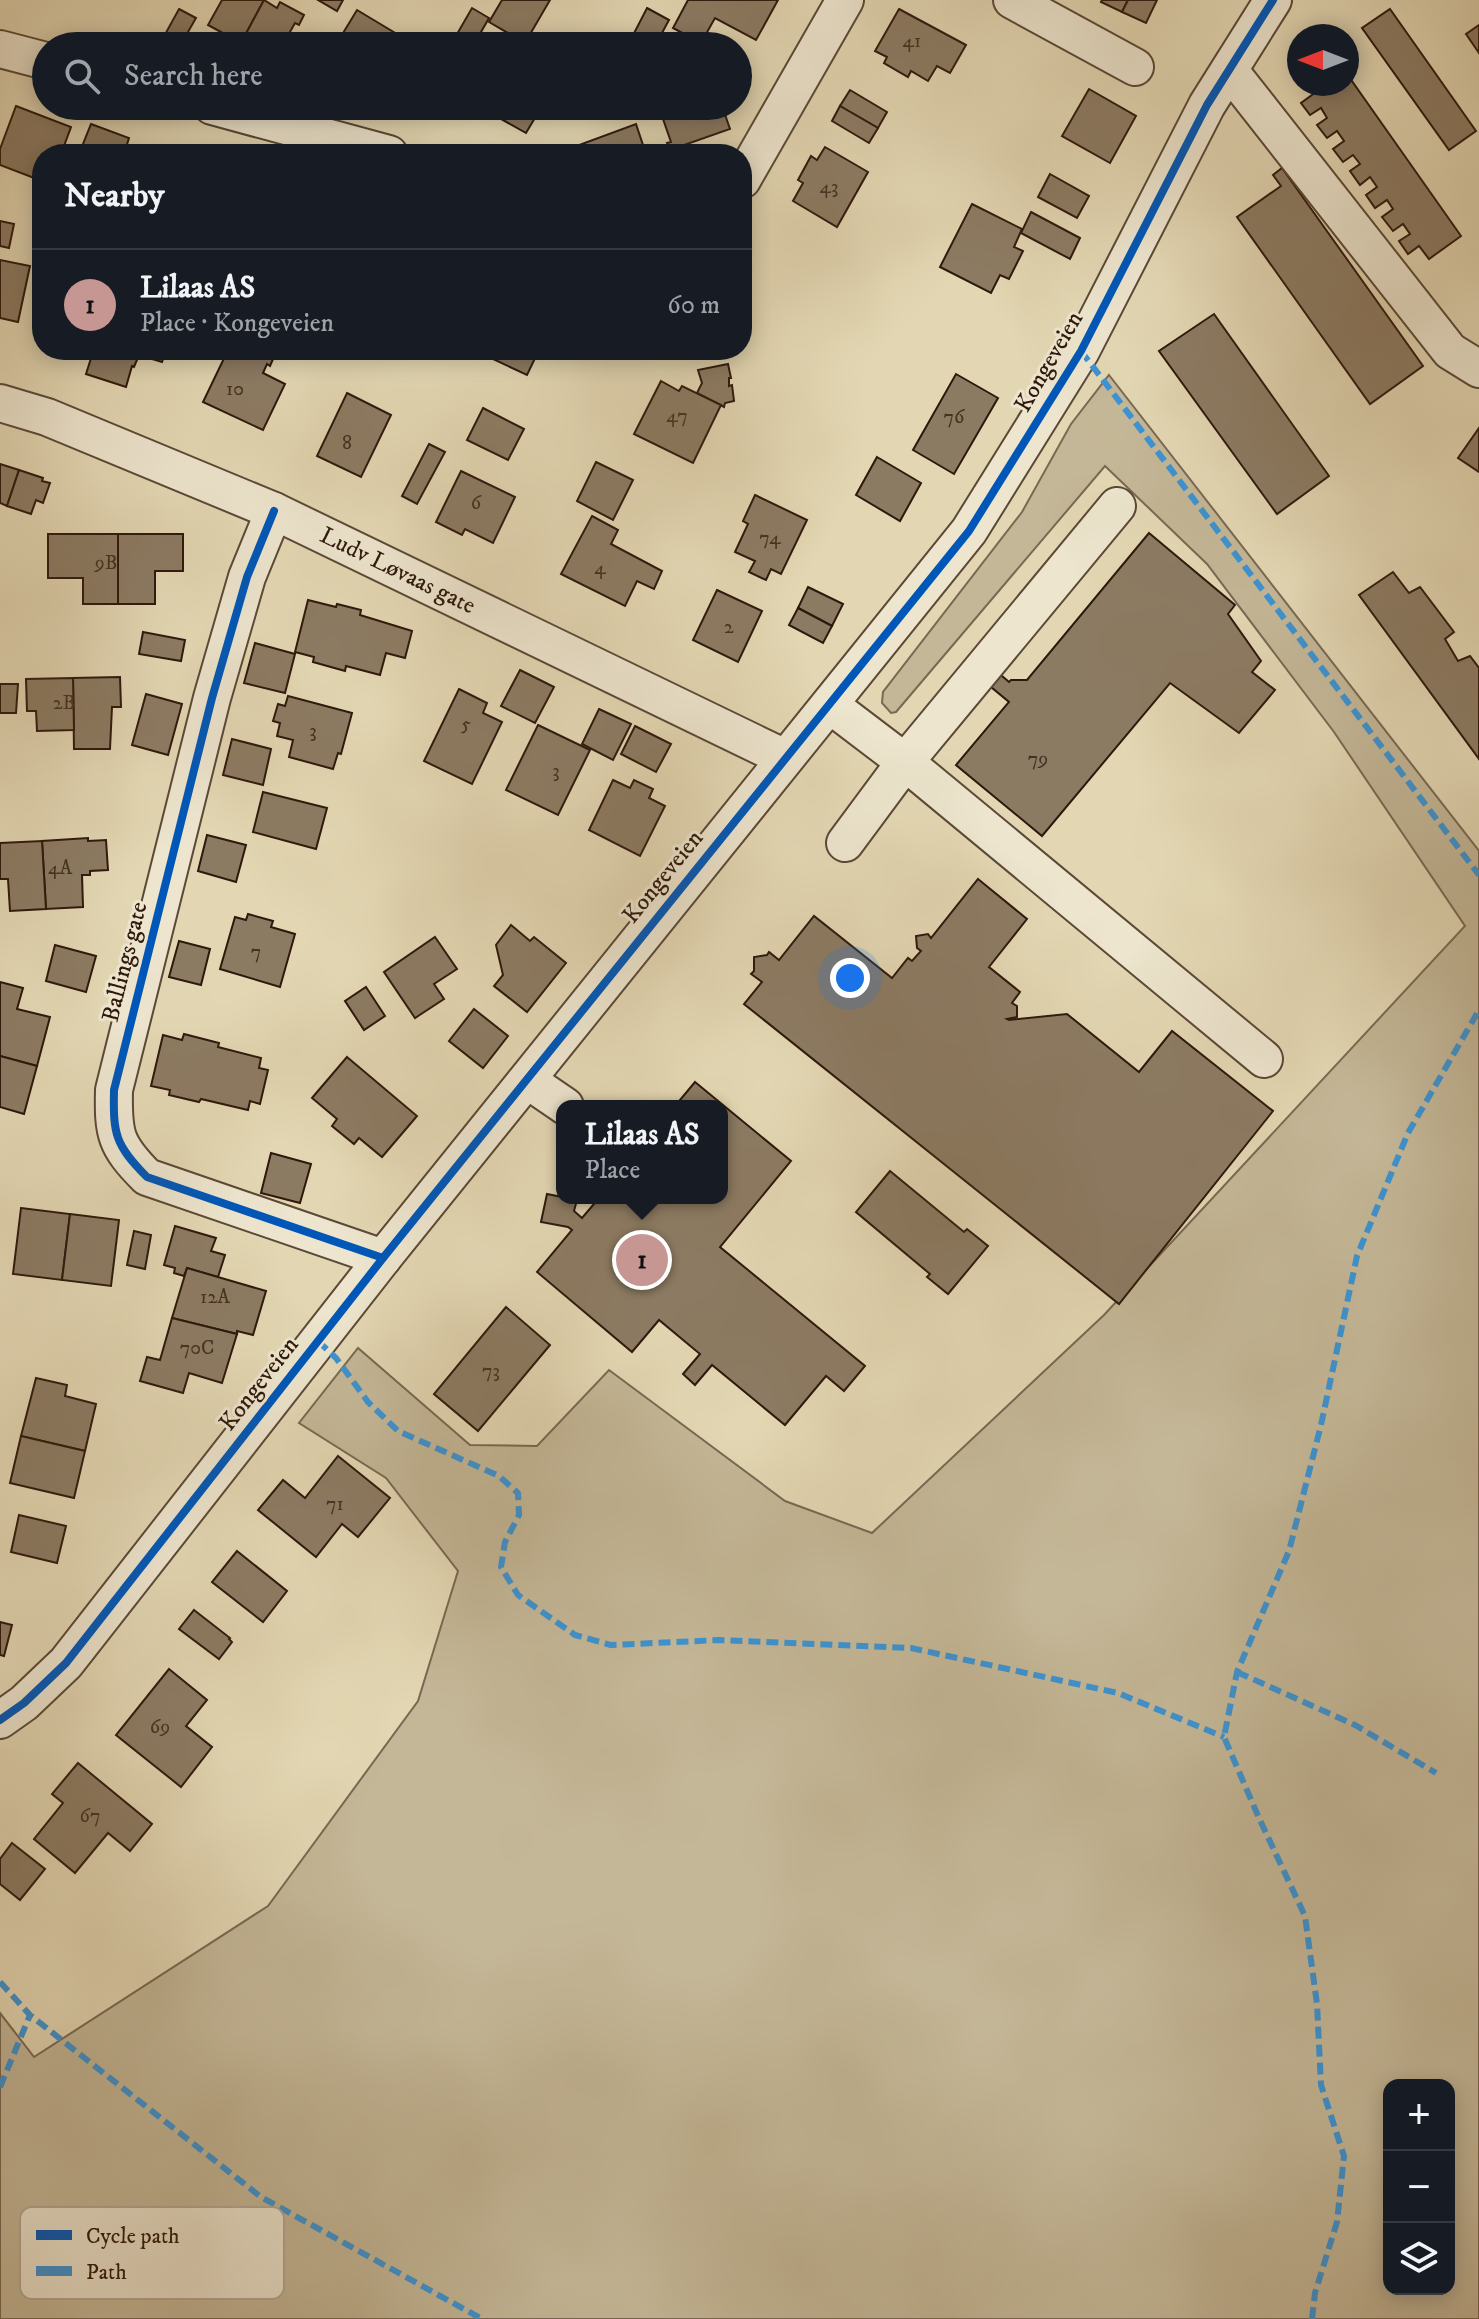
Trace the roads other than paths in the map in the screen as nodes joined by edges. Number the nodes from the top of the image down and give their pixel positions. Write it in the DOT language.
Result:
graph roads {
  1 [pos="845,0"];
  2 [pos="1012,0"];
  3 [pos="1273,0"];
  4 [pos="0,49"];
  5 [pos="32,57"];
  6 [pos="1135,67"];
  7 [pos="1230,71"];
  8 [pos="264,120"];
  9 [pos="352,144"];
  10 [pos="752,163"];
  11 [pos="1479,369"];
  12 [pos="0,403"];
  13 [pos="1117,506"];
  14 [pos="274,511"];
  15 [pos="830,705"];
  16 [pos="785,758"];
  17 [pos="905,762"];
  18 [pos="845,843"];
  19 [pos="1264,1059"];
  20 [pos="527,1080"];
  21 [pos="556,1100"];
  22 [pos="383,1258"];
  23 [pos="0,1720"];
  1 -- 10 [label="street"];
  2 -- 6 [label="street"];
  3 -- 7 [label="street, Kongeveien"];
  4 -- 5 [label="street"];
  7 -- 11 [label="street"];
  7 -- 15 [label="street, Kongeveien"];
  8 -- 9 [label="street"];
  12 -- 14 [label="street, Ludv Løvaas gate"];
  13 -- 17 [label="street"];
  14 -- 16 [label="street, Ludv Løvaas gate"];
  14 -- 22 [label="street, Ballings gate"];
  15 -- 16 [label="street, Kongeveien"];
  15 -- 17 [label="street"];
  16 -- 20 [label="street, Kongeveien"];
  17 -- 18 [label="street"];
  17 -- 19 [label="street"];
  20 -- 21 [label="street"];
  20 -- 22 [label="street, Kongeveien"];
  22 -- 23 [label="street, Kongeveien"];
}
